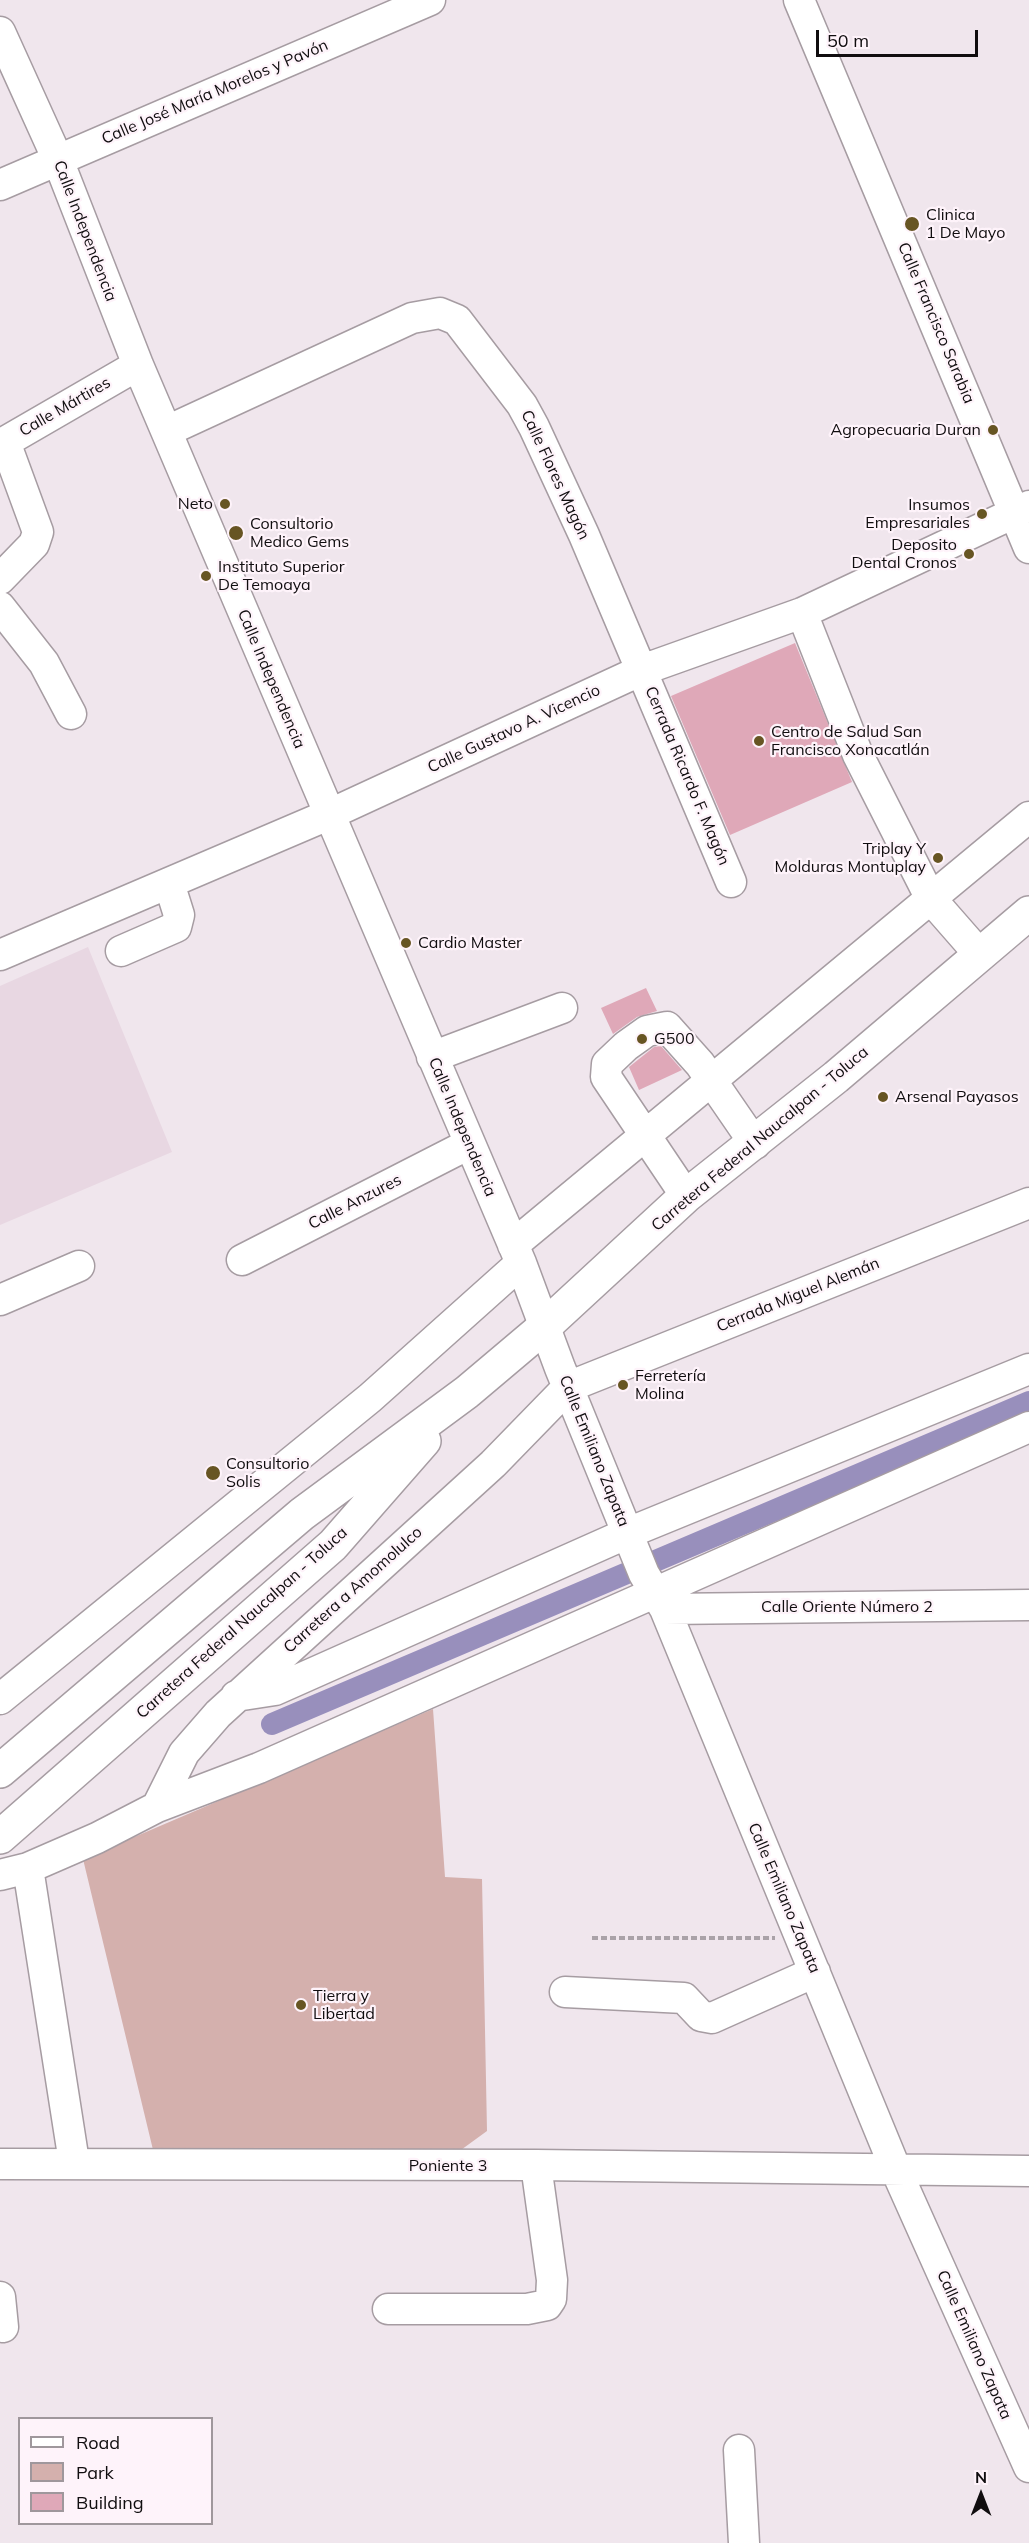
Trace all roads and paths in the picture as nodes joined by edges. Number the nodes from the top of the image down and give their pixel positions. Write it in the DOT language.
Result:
graph roads {
  1 [pos="430,0"];
  2 [pos="799,0"];
  3 [pos="0,32"];
  4 [pos="58,160"];
  5 [pos="0,185"];
  6 [pos="138,365"];
  7 [pos="167,431"];
  8 [pos="1022,509"];
  9 [pos="1029,548"];
  10 [pos="0,579"];
  11 [pos="0,607"];
  12 [pos="802,613"];
  13 [pos="642,670"];
  14 [pos="71,714"];
  15 [pos="328,815"];
  16 [pos="1029,817"];
  17 [pos="731,882"];
  18 [pos="169,883"];
  19 [pos="931,899"];
  20 [pos="1029,913"];
  21 [pos="121,951"];
  22 [pos="0,955"];
  23 [pos="980,955"];
  24 [pos="562,1008"];
  25 [pos="432,1057"];
  26 [pos="710,1081"];
  27 [pos="645,1136"];
  28 [pos="469,1144"];
  29 [pos="754,1144"];
  30 [pos="686,1196"];
  31 [pos="1029,1203"];
  32 [pos="517,1254"];
  33 [pos="242,1260"];
  34 [pos="79,1266"];
  35 [pos="0,1299"];
  36 [pos="544,1327"];
  37 [pos="1029,1369"];
  38 [pos="568,1387"];
  39 [pos="467,1392"];
  40 [pos="1029,1427"];
  41 [pos="646,1572"];
  42 [pos="1029,1605"];
  43 [pos="236,1696"];
  44 [pos="0,1699"];
  45 [pos="0,1771"];
  46 [pos="157,1807"];
  47 [pos="0,1837"];
  48 [pos="14,1872"];
  49 [pos="592,1938"];
  50 [pos="801,1938"];
  51 [pos="815,1972"];
  52 [pos="565,1992"];
  53 [pos="74,2162"];
  54 [pos="0,2164"];
  55 [pos="536,2165"];
  56 [pos="896,2170"];
  57 [pos="1029,2171"];
  58 [pos="0,2297"];
  59 [pos="388,2309"];
  60 [pos="3,2327"];
  61 [pos="739,2450"];
  62 [pos="1029,2467"];
  63 [pos="744,2543"];
  1 -- 4 [label="street, Calle José María Morelos y Pavón"];
  2 -- 8 [label="street, Calle Francisco Sarabia"];
  3 -- 4 [label="street, Calle Independencia"];
  4 -- 5 [label="street, Calle José María Morelos y Pavón"];
  4 -- 6 [label="street, Calle Independencia"];
  6 -- 7 [label="street, Calle Independencia"];
  6 -- 10 [label="street, Calle Mártires"];
  7 -- 13 [label="street, Calle Flores Magón"];
  7 -- 15 [label="street, Calle Independencia"];
  8 -- 9 [label="street, Calle Francisco Sarabia"];
  8 -- 12 [label="street, Calle Gustavo A. Vicencio"];
  11 -- 14 [label="street"];
  12 -- 13 [label="street, Calle Gustavo A. Vicencio"];
  12 -- 19 [label="street"];
  13 -- 15 [label="street, Calle Gustavo A. Vicencio"];
  13 -- 17 [label="street, Cerrada Ricardo F. Magón"];
  15 -- 18 [label="street, Calle Gustavo A. Vicencio"];
  15 -- 25 [label="street, Calle Independencia"];
  16 -- 19 [label="street"];
  18 -- 21 [label="street"];
  18 -- 22 [label="street, Calle Gustavo A. Vicencio"];
  19 -- 23 [label="street"];
  19 -- 26 [label="street"];
  20 -- 23 [label="main road, Carretera Federal Naucalpan - Toluca"];
  23 -- 29 [label="main road, Carretera Federal Naucalpan - Toluca"];
  24 -- 25 [label="street"];
  25 -- 28 [label="street, Calle Independencia"];
  26 -- 27 [label="street"];
  26 -- 27 [label="street"];
  26 -- 29 [label="street"];
  27 -- 30 [label="street"];
  27 -- 32 [label="street"];
  28 -- 32 [label="street, Calle Independencia"];
  28 -- 33 [label="street, Calle Anzures"];
  29 -- 30 [label="main road, Carretera Federal Naucalpan - Toluca"];
  30 -- 36 [label="main road, Carretera Federal Naucalpan - Toluca"];
  31 -- 38 [label="street, Cerrada Miguel Alemán"];
  32 -- 36 [label="street, Calle Independencia"];
  32 -- 44 [label="street"];
  34 -- 35 [label="street"];
  36 -- 38 [label="street, Calle Emiliano Zapata"];
  36 -- 39 [label="main road, Carretera Federal Naucalpan - Toluca"];
  37 -- 41 [label="street"];
  38 -- 41 [label="street, Calle Emiliano Zapata"];
  38 -- 43 [label="street, Carretera a Amomolulco"];
  39 -- 45 [label="main road, Carretera Federal Naucalpan - Toluca"];
  39 -- 47 [label="main road, Carretera Federal Naucalpan - Toluca"];
  40 -- 41 [label="street"];
  41 -- 42 [label="street, Calle Oriente Número 2"];
  41 -- 43 [label="street"];
  41 -- 46 [label="street"];
  41 -- 50 [label="street, Calle Emiliano Zapata"];
  43 -- 46 [label="street, Carretera a Amomolulco"];
  46 -- 48 [label="street"];
  48 -- 53 [label="street"];
  49 -- 50 [label="path"];
  50 -- 51 [label="street, Calle Emiliano Zapata"];
  51 -- 52 [label="street"];
  51 -- 56 [label="street, Calle Emiliano Zapata"];
  53 -- 54 [label="street, Poniente 3"];
  53 -- 55 [label="street, Poniente 3"];
  55 -- 56 [label="street, Poniente 3"];
  55 -- 59 [label="street"];
  56 -- 57 [label="street, Poniente 3"];
  56 -- 62 [label="street, Calle Emiliano Zapata"];
  58 -- 60 [label="street"];
  61 -- 63 [label="street"];
}
